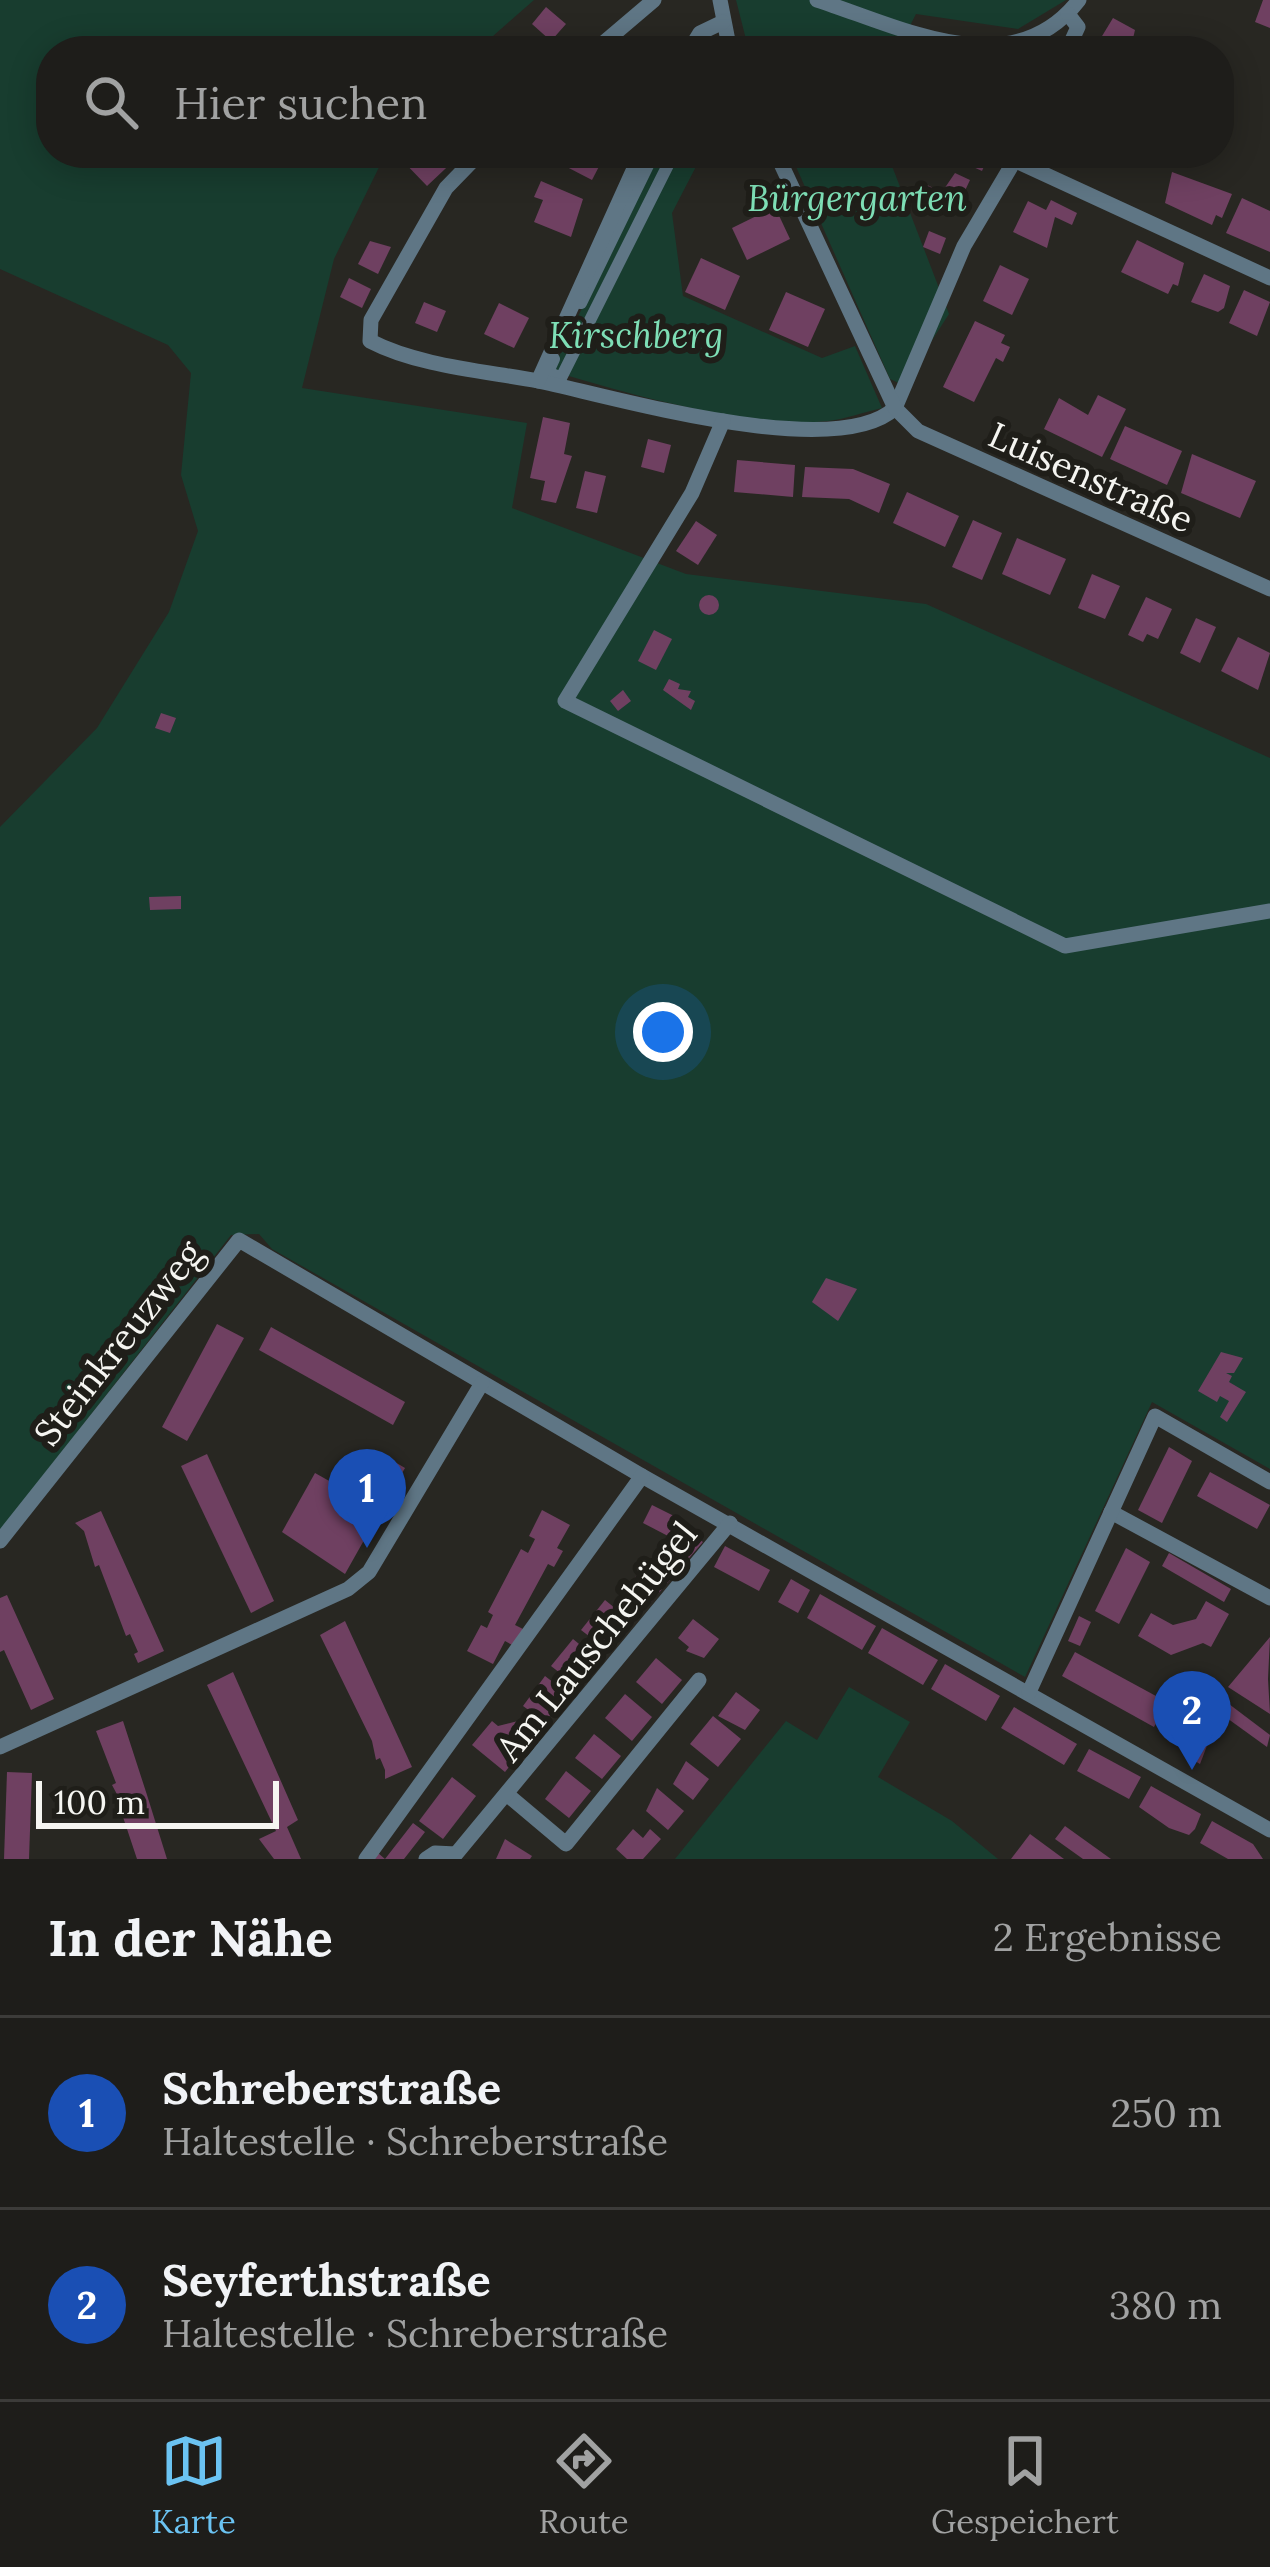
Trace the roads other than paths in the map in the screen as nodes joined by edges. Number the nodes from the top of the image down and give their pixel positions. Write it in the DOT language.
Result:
graph roads {
  1 [pos="654,0"];
  2 [pos="720,0"];
  3 [pos="817,0"];
  4 [pos="1074,7"];
  5 [pos="723,22"];
  6 [pos="612,36"];
  7 [pos="698,36"];
  8 [pos="726,36"];
  9 [pos="938,36"];
  10 [pos="1029,36"];
  11 [pos="1074,36"];
  12 [pos="467,168"];
  13 [pos="634,168"];
  14 [pos="647,168"];
  15 [pos="666,168"];
  16 [pos="783,168"];
  17 [pos="1010,168"];
  18 [pos="1040,168"];
  19 [pos="1270,278"];
  20 [pos="538,381"];
  21 [pos="895,408"];
  22 [pos="723,422"];
  23 [pos="1270,589"];
  24 [pos="1270,911"];
  25 [pos="482,1383"];
  26 [pos="641,1476"];
  27 [pos="1270,1482"];
  28 [pos="1111,1512"];
  29 [pos="730,1523"];
  30 [pos="0,1541"];
  31 [pos="1270,1598"];
  32 [pos="699,1680"];
  33 [pos="1029,1692"];
  34 [pos="0,1747"];
  35 [pos="509,1796"];
  36 [pos="1270,1830"];
  37 [pos="366,1859"];
  38 [pos="426,1859"];
  1 -- 6 [label="street"];
  2 -- 5 [label="street"];
  3 -- 9 [label="street"];
  4 -- 10 [label="street"];
  4 -- 11 [label="street"];
  5 -- 7 [label="street"];
  5 -- 8 [label="street"];
  12 -- 20 [label="street"];
  13 -- 20 [label="street"];
  14 -- 15 [label="street"];
  16 -- 21 [label="street"];
  17 -- 21 [label="street"];
  18 -- 19 [label="street"];
  20 -- 22 [label="street"];
  21 -- 22 [label="street"];
  21 -- 23 [label="street, Luisenstraße"];
  22 -- 24 [label="street"];
  25 -- 26 [label="street"];
  25 -- 30 [label="street, Steinkreuzweg"];
  25 -- 34 [label="street"];
  26 -- 29 [label="street"];
  26 -- 37 [label="street"];
  27 -- 28 [label="street"];
  28 -- 31 [label="street"];
  28 -- 33 [label="street"];
  29 -- 33 [label="street"];
  29 -- 35 [label="street, Am Lauschehügel"];
  32 -- 35 [label="street, Am Lauschehügel"];
  33 -- 36 [label="street"];
  35 -- 38 [label="street, Am Lauschehügel"];
}
